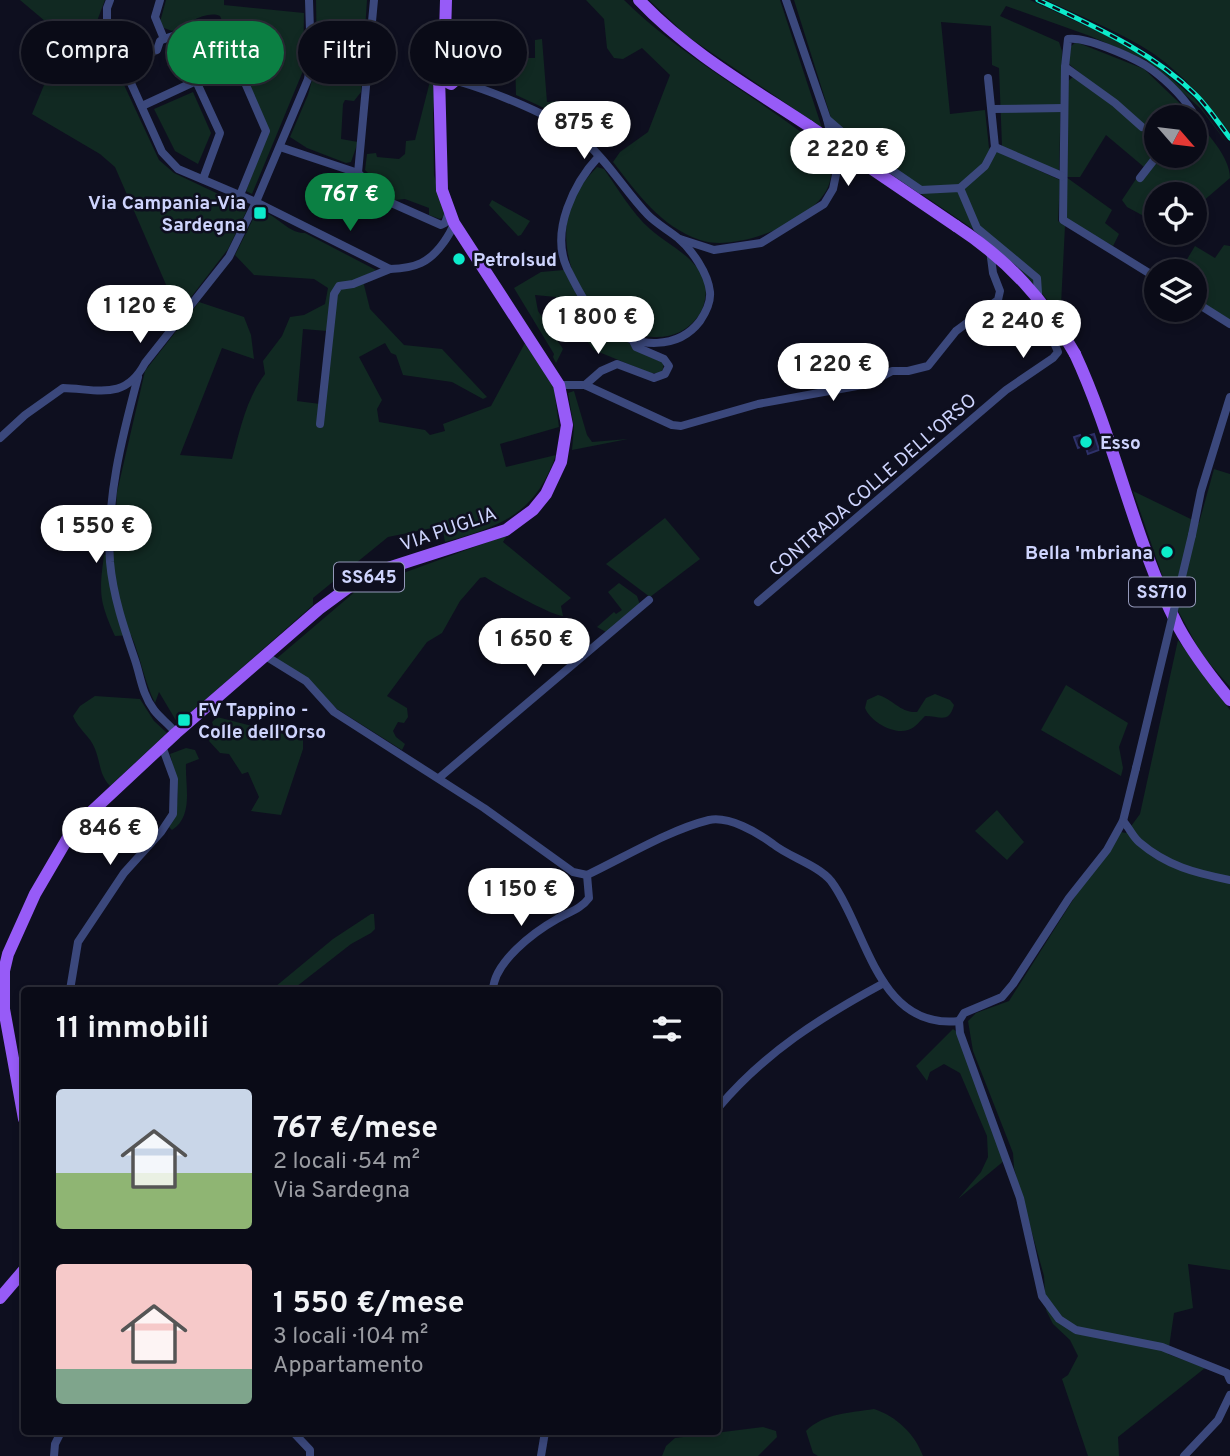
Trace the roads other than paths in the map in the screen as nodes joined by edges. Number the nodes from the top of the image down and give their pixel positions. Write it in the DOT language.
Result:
graph roads {
  1 [pos="110,0"];
  2 [pos="160,0"];
  3 [pos="309,0"];
  4 [pos="374,0"];
  5 [pos="446,0"];
  6 [pos="639,0"];
  7 [pos="786,0"];
  8 [pos="107,21"];
  9 [pos="446,21"];
  10 [pos="164,40"];
  11 [pos="157,50"];
  12 [pos="1065,67"];
  13 [pos="988,78"];
  14 [pos="132,84"];
  15 [pos="448,84"];
  16 [pos="472,84"];
  17 [pos="1187,105"];
  18 [pos="142,106"];
  19 [pos="1064,108"];
  20 [pos="992,109"];
  21 [pos="827,120"];
  22 [pos="1142,127"];
  23 [pos="280,147"];
  24 [pos="995,147"];
  25 [pos="599,156"];
  26 [pos="1148,168"];
  27 [pos="358,173"];
  28 [pos="1062,176"];
  29 [pos="1140,178"];
  30 [pos="203,180"];
  31 [pos="960,188"];
  32 [pos="240,195"];
  33 [pos="256,202"];
  34 [pos="451,212"];
  35 [pos="988,236"];
  36 [pos="680,239"];
  37 [pos="445,240"];
  38 [pos="466,242"];
  39 [pos="390,269"];
  40 [pos="1144,270"];
  41 [pos="1207,310"];
  42 [pos="1230,324"];
  43 [pos="526,333"];
  44 [pos="633,341"];
  45 [pos="138,377"];
  46 [pos="559,385"];
  47 [pos="585,385"];
  48 [pos="1230,397"];
  49 [pos="320,424"];
  50 [pos="0,438"];
  51 [pos="649,600"];
  52 [pos="758,602"];
  53 [pos="264,655"];
  54 [pos="1230,700"];
  55 [pos="176,733"];
  56 [pos="162,746"];
  57 [pos="439,778"];
  58 [pos="1123,821"];
  59 [pos="587,875"];
  60 [pos="1230,880"];
  61 [pos="884,983"];
  62 [pos="70,987"];
  63 [pos="493,987"];
  64 [pos="959,1021"];
  65 [pos="21,1102"];
  66 [pos="721,1104"];
  67 [pos="21,1274"];
  68 [pos="0,1298"];
  69 [pos="1230,1380"];
  70 [pos="1230,1395"];
  71 [pos="60,1435"];
  72 [pos="296,1435"];
  73 [pos="544,1435"];
  74 [pos="54,1456"];
  75 [pos="310,1456"];
  76 [pos="541,1456"];
  77 [pos="1184,1456"];
  1 -- 8 [label="street"];
  2 -- 10 [label="street"];
  3 -- 23 [label="street"];
  4 -- 27 [label="street"];
  5 -- 9 [label="main road, VIA PUGLIA / SS645"];
  6 -- 54 [label="main road, SS710, bridge"];
  7 -- 21 [label="street"];
  10 -- 11 [label="street"];
  10 -- 32 [label="street"];
  12 -- 17 [label="street"];
  12 -- 19 [label="street"];
  12 -- 22 [label="street"];
  13 -- 20 [label="street"];
  14 -- 18 [label="street"];
  15 -- 34 [label="main road, VIA PUGLIA / SS645"];
  16 -- 25 [label="street"];
  18 -- 30 [label="street"];
  18 -- 30 [label="street"];
  19 -- 20 [label="street"];
  19 -- 28 [label="street"];
  20 -- 24 [label="street"];
  21 -- 31 [label="street"];
  21 -- 36 [label="street"];
  23 -- 27 [label="street"];
  23 -- 33 [label="street"];
  24 -- 28 [label="street"];
  24 -- 31 [label="street"];
  25 -- 36 [label="street"];
  25 -- 44 [label="street"];
  26 -- 29 [label="street"];
  27 -- 34 [label="street"];
  28 -- 40 [label="street"];
  30 -- 32 [label="street"];
  31 -- 35 [label="street, CONTRADA COLLE DELL'ORSO"];
  32 -- 33 [label="street"];
  33 -- 39 [label="street"];
  33 -- 45 [label="street"];
  34 -- 37 [label="street"];
  34 -- 38 [label="main road, VIA PUGLIA / SS645"];
  34 -- 43 [label="main road, VIA PUGLIA / SS645"];
  35 -- 47 [label="street"];
  35 -- 52 [label="street, CONTRADA COLLE DELL'ORSO"];
  36 -- 44 [label="street"];
  37 -- 38 [label="street"];
  37 -- 39 [label="street"];
  38 -- 43 [label="main road, VIA PUGLIA / SS645"];
  39 -- 49 [label="street"];
  41 -- 42 [label="street"];
  43 -- 46 [label="main road, VIA PUGLIA / SS645"];
  44 -- 47 [label="street"];
  45 -- 50 [label="street"];
  45 -- 55 [label="street"];
  46 -- 47 [label="street"];
  46 -- 53 [label="main road, VIA PUGLIA / SS645"];
  48 -- 58 [label="street, bridge"];
  51 -- 57 [label="street"];
  53 -- 55 [label="main road, SS645"];
  53 -- 57 [label="street"];
  55 -- 56 [label="main road, SS645"];
  56 -- 62 [label="street"];
  56 -- 65 [label="main road, SS645"];
  57 -- 59 [label="street"];
  58 -- 60 [label="street"];
  58 -- 64 [label="street"];
  59 -- 61 [label="street"];
  59 -- 63 [label="street"];
  61 -- 64 [label="street"];
  61 -- 66 [label="street"];
  64 -- 69 [label="street"];
  67 -- 68 [label="main road"];
  70 -- 77 [label="street"];
  71 -- 74 [label="street"];
  72 -- 75 [label="street"];
  73 -- 76 [label="street"];
}
